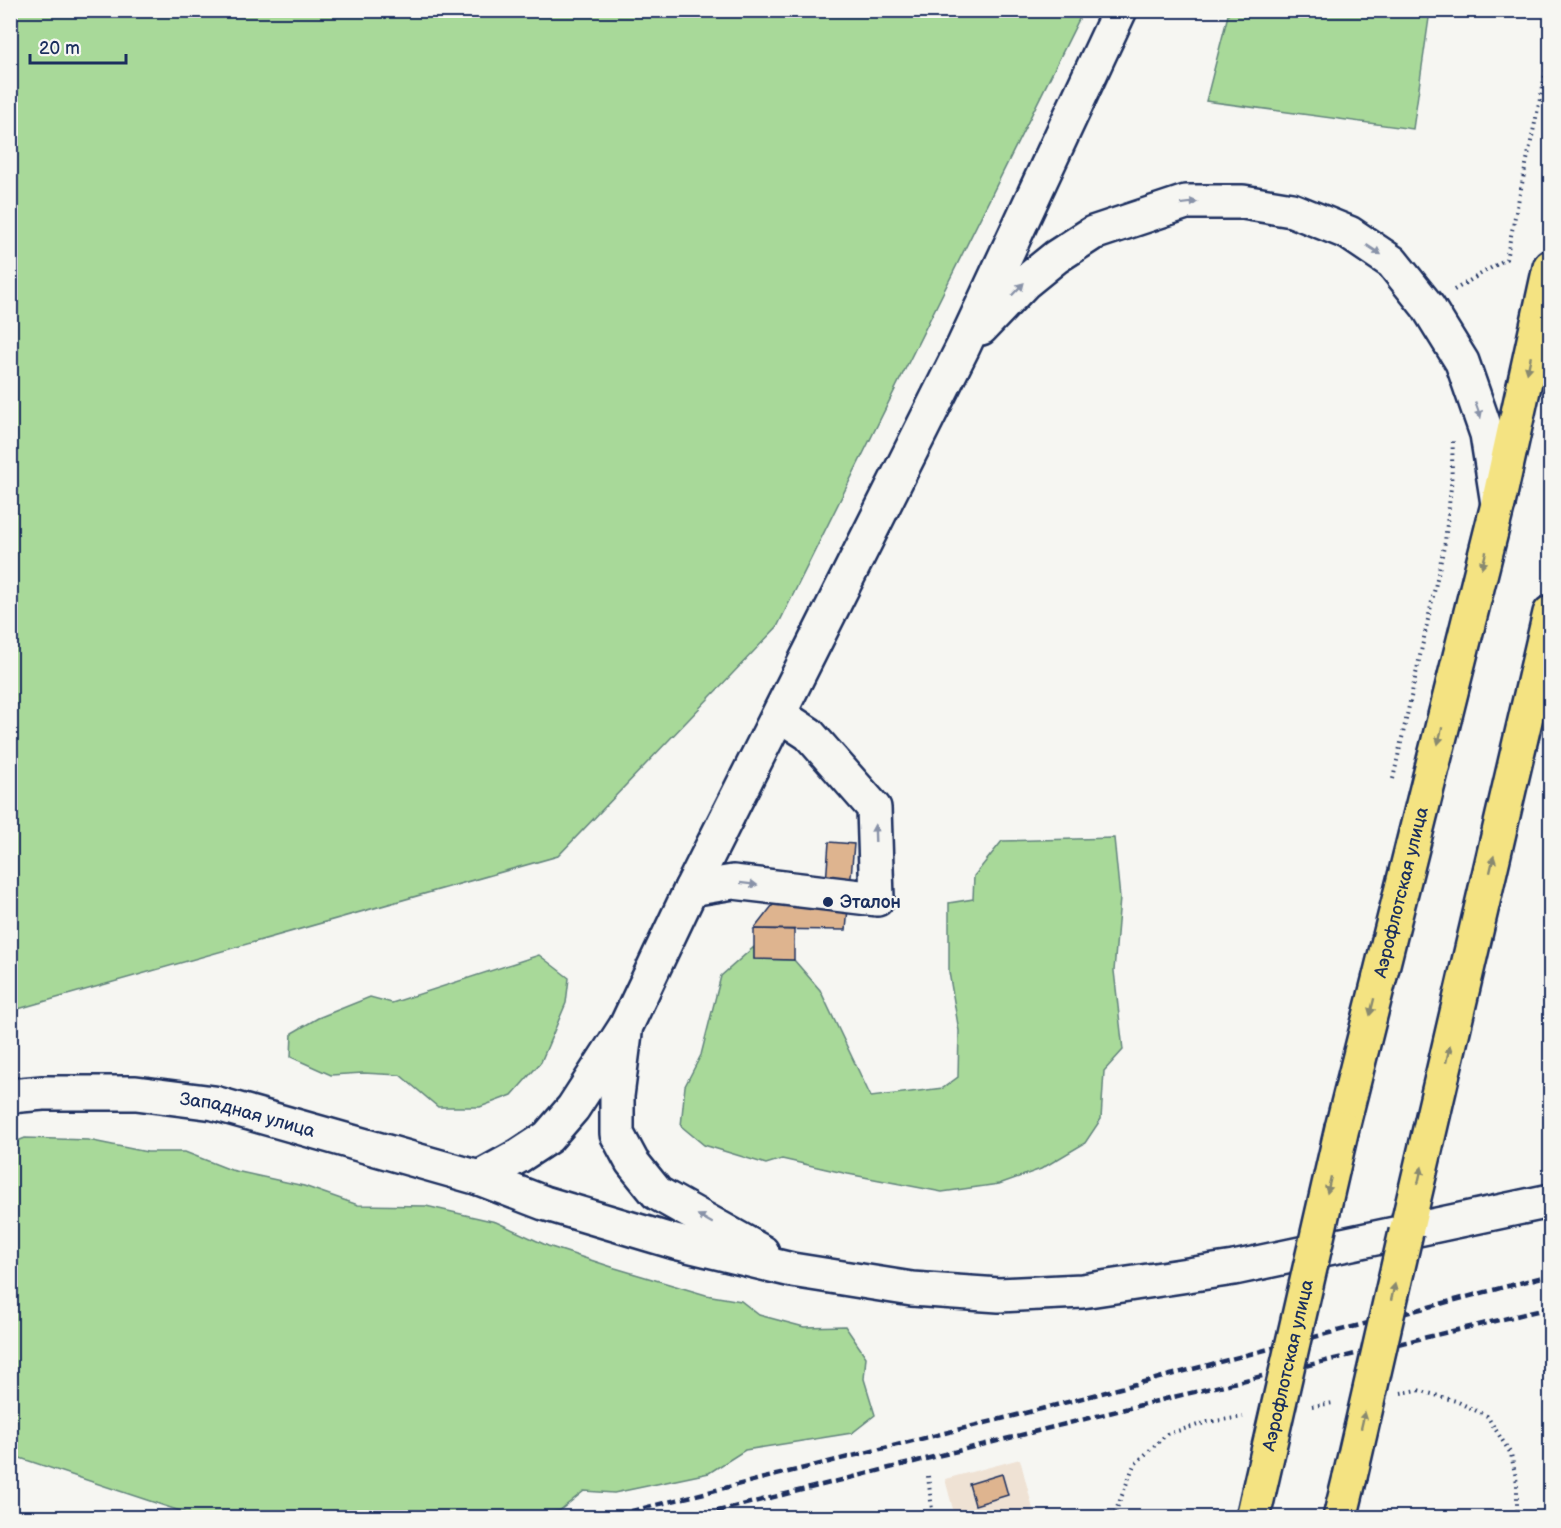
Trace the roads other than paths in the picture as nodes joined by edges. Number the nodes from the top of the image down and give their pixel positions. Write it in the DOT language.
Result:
graph roads {
  1 [pos="1120,10"];
  2 [pos="1551,267"];
  3 [pos="963,347"];
  4 [pos="1498,504"];
  5 [pos="1551,613"];
  6 [pos="780,715"];
  7 [pos="691,889"];
  8 [pos="626,1026"];
  9 [pos="10,1096"];
  10 [pos="479,1178"];
  11 [pos="1551,1201"];
  12 [pos="1406,1232"];
  13 [pos="792,1270"];
  14 [pos="1256,1504"];
  15 [pos="1340,1518"];
  1 -- 3 [label="street"];
  2 -- 4 [label="main road, Аэрофлотская улица, one-way"];
  3 -- 4 [label="street, one-way"];
  3 -- 6 [label="street"];
  4 -- 14 [label="main road, Аэрофлотская улица, one-way, bridge"];
  12 -- 5 [label="main road, one-way"];
  6 -- 7 [label="street"];
  7 -- 6 [label="street, one-way"];
  7 -- 8 [label="street"];
  8 -- 10 [label="street"];
  13 -- 8 [label="street, one-way"];
  9 -- 10 [label="street, Западная улица"];
  10 -- 13 [label="street, Западная улица"];
  11 -- 12 [label="street, Западная улица"];
  12 -- 13 [label="street, Западная улица"];
  15 -- 12 [label="main road, one-way, bridge"];
}
